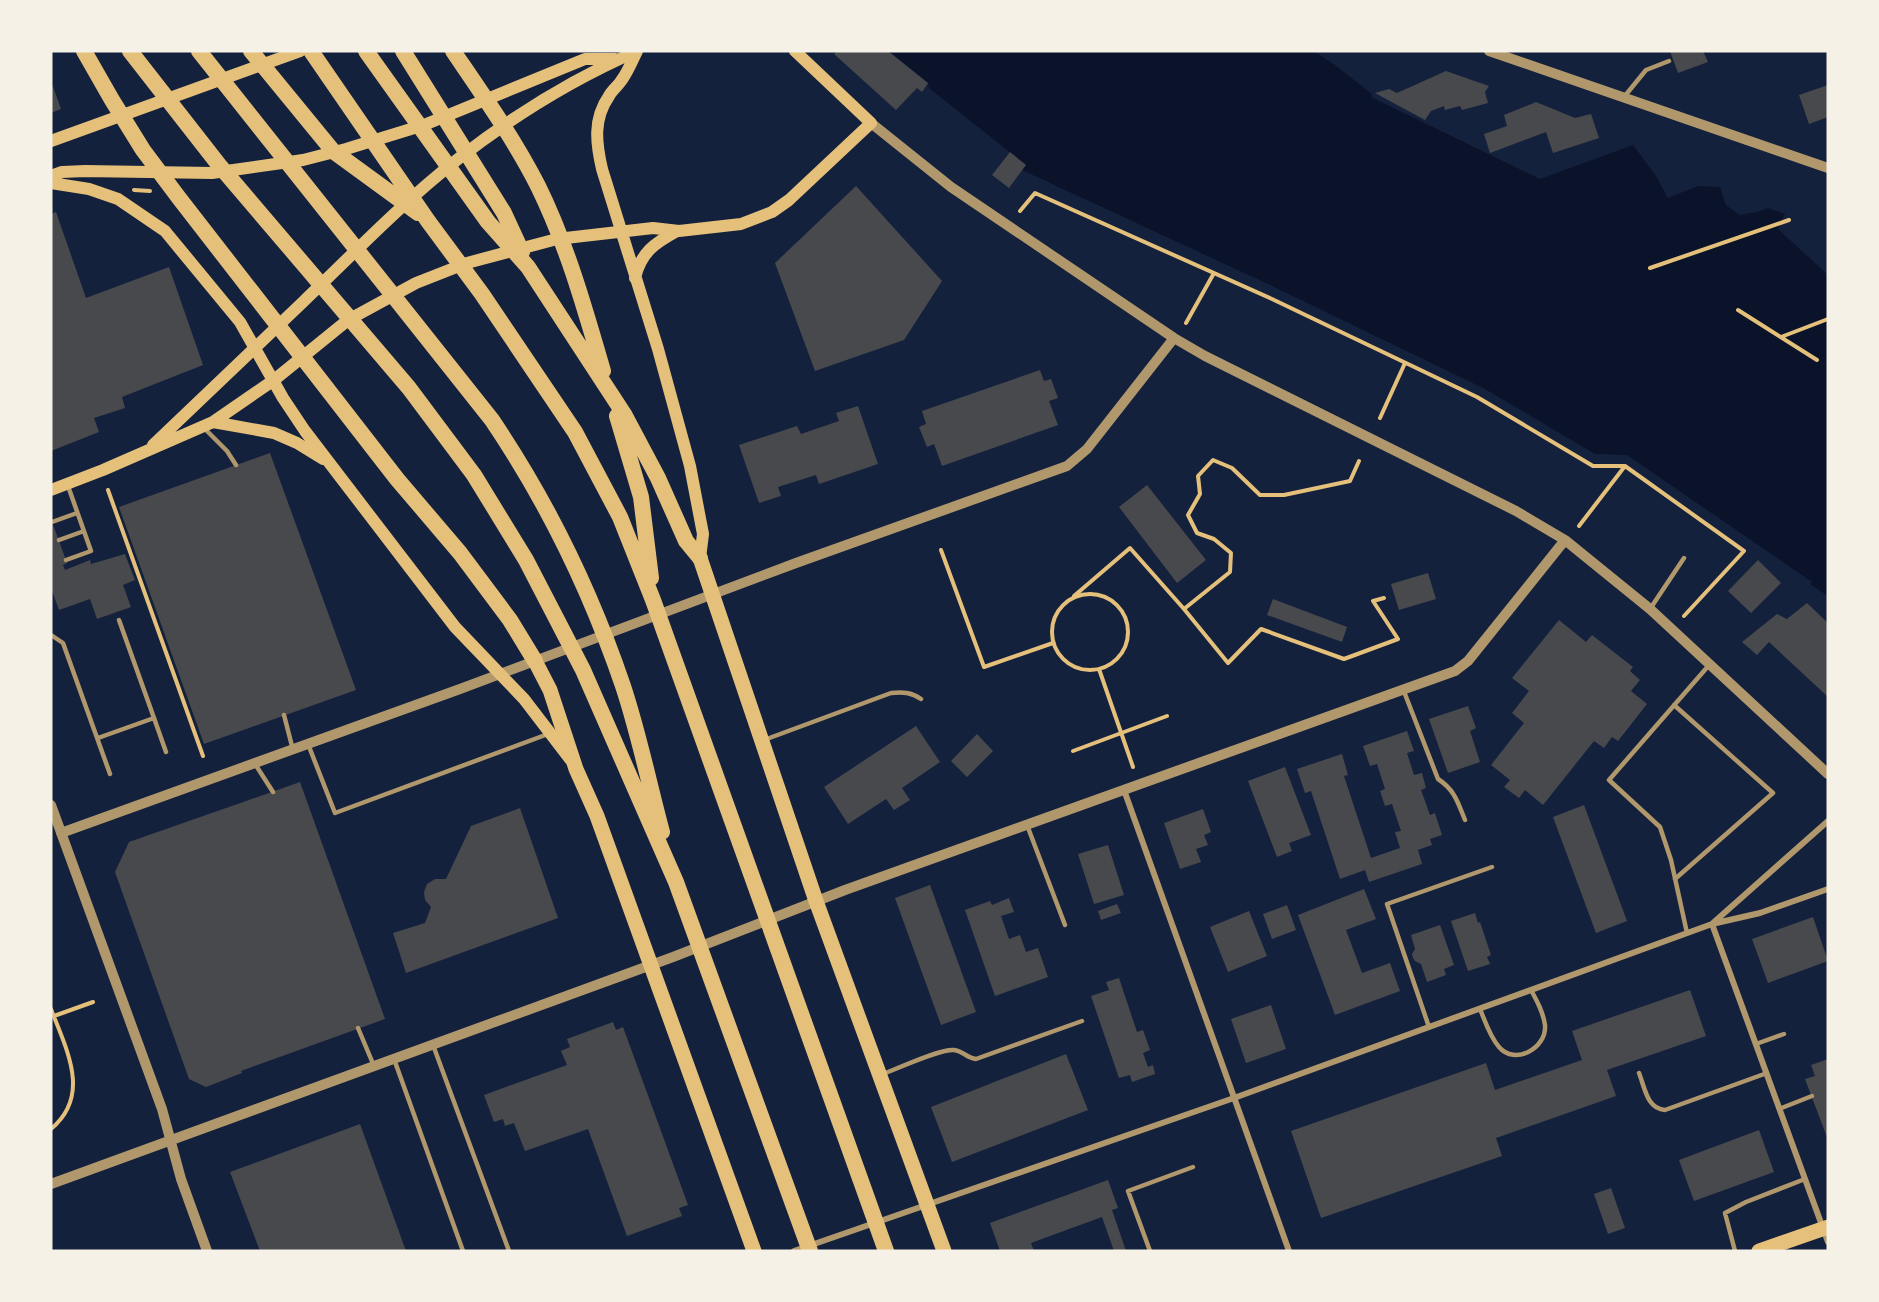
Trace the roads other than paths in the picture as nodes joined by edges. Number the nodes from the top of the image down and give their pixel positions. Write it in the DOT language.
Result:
graph roads {
  1 [pos="84,51"];
  2 [pos="129,51"];
  3 [pos="199,51"];
  4 [pos="251,51"];
  5 [pos="300,51"];
  6 [pos="310,51"];
  7 [pos="366,51"];
  8 [pos="404,51"];
  9 [pos="453,51"];
  10 [pos="637,51"];
  11 [pos="795,51"];
  12 [pos="1489,51"];
  13 [pos="619,59"];
  14 [pos="1669,61"];
  15 [pos="1624,97"];
  16 [pos="871,123"];
  17 [pos="51,141"];
  18 [pos="1828,168"];
  19 [pos="51,176"];
  20 [pos="51,183"];
  21 [pos="428,221"];
  22 [pos="620,231"];
  23 [pos="679,231"];
  24 [pos="528,267"];
  25 [pos="635,279"];
  26 [pos="1174,338"];
  27 [pos="255,348"];
  28 [pos="274,380"];
  29 [pos="208,425"];
  30 [pos="147,450"];
  31 [pos="330,462"];
  32 [pos="236,465"];
  33 [pos="67,484"];
  34 [pos="51,490"];
  35 [pos="77,513"];
  36 [pos="52,522"];
  37 [pos="84,531"];
  38 [pos="59,540"];
  39 [pos="1565,540"];
  40 [pos="700,558"];
  41 [pos="1684,558"];
  42 [pos="66,560"];
  43 [pos="712,594"];
  44 [pos="653,600"];
  45 [pos="1650,609"];
  46 [pos="119,620"];
  47 [pos="51,635"];
  48 [pos="535,661"];
  49 [pos="1710,664"];
  50 [pos="499,675"];
  51 [pos="1403,689"];
  52 [pos="921,699"];
  53 [pos="1674,705"];
  54 [pos="284,716"];
  55 [pos="154,718"];
  56 [pos="551,733"];
  57 [pos="98,738"];
  58 [pos="762,741"];
  59 [pos="308,744"];
  60 [pos="293,750"];
  61 [pos="166,752"];
  62 [pos="254,764"];
  63 [pos="576,769"];
  64 [pos="110,774"];
  65 [pos="1828,774"];
  66 [pos="1124,790"];
  67 [pos="273,792"];
  68 [pos="51,805"];
  69 [pos="1465,820"];
  70 [pos="1828,821"];
  71 [pos="1027,825"];
  72 [pos="61,834"];
  73 [pos="1492,867"];
  74 [pos="1675,879"];
  75 [pos="676,882"];
  76 [pos="1828,889"];
  77 [pos="816,901"];
  78 [pos="1712,924"];
  79 [pos="1065,925"];
  80 [pos="1688,933"];
  81 [pos="650,965"];
  82 [pos="1531,990"];
  83 [pos="1480,1009"];
  84 [pos="1082,1021"];
  85 [pos="1429,1027"];
  86 [pos="358,1028"];
  87 [pos="1784,1034"];
  88 [pos="1756,1044"];
  89 [pos="433,1045"];
  90 [pos="394,1059"];
  91 [pos="374,1066"];
  92 [pos="1767,1073"];
  93 [pos="1639,1074"];
  94 [pos="880,1075"];
  95 [pos="1812,1096"];
  96 [pos="1234,1098"];
  97 [pos="1779,1108"];
  98 [pos="171,1140"];
  99 [pos="1193,1167"];
  100 [pos="1805,1179"];
  101 [pos="51,1184"];
  102 [pos="927,1204"];
  103 [pos="1826,1233"];
  104 [pos="207,1251"];
  105 [pos="463,1251"];
  106 [pos="509,1251"];
  107 [pos="754,1251"];
  108 [pos="794,1251"];
  109 [pos="810,1251"];
  110 [pos="886,1251"];
  111 [pos="944,1251"];
  112 [pos="1150,1251"];
  113 [pos="1289,1251"];
  114 [pos="1735,1251"];
  115 [pos="1759,1251"];
  1 -- 48 [label="highway"];
  2 -- 75 [label="highway"];
  3 -- 75 [label="highway"];
  4 -- 21 [label="highway"];
  5 -- 17 [label="main road"];
  6 -- 21 [label="highway"];
  7 -- 24 [label="highway"];
  8 -- 24 [label="highway"];
  9 -- 44 [label="highway"];
  10 -- 13 [label="main road"];
  10 -- 22 [label="main road"];
  11 -- 16 [label="main road"];
  12 -- 15 [label="street"];
  13 -- 19 [label="main road"];
  13 -- 27 [label="main road"];
  14 -- 15 [label="lane"];
  15 -- 18 [label="street"];
  16 -- 23 [label="main road"];
  16 -- 26 [label="street"];
  20 -- 27 [label="main road"];
  21 -- 44 [label="highway"];
  22 -- 23 [label="main road"];
  22 -- 25 [label="main road"];
  22 -- 28 [label="main road"];
  23 -- 25 [label="main road"];
  24 -- 40 [label="highway"];
  25 -- 40 [label="main road"];
  26 -- 39 [label="street"];
  26 -- 43 [label="street"];
  27 -- 28 [label="main road"];
  27 -- 30 [label="main road"];
  28 -- 29 [label="main road"];
  28 -- 31 [label="main road"];
  29 -- 30 [label="main road"];
  29 -- 31 [label="main road"];
  29 -- 32 [label="lane"];
  30 -- 33 [label="main road"];
  31 -- 50 [label="main road"];
  33 -- 34 [label="main road"];
  33 -- 35 [label="lane"];
  35 -- 36 [label="lane"];
  35 -- 37 [label="lane"];
  37 -- 38 [label="lane"];
  37 -- 42 [label="lane"];
  39 -- 45 [label="street"];
  39 -- 51 [label="street"];
  40 -- 43 [label="main road"];
  41 -- 45 [label="lane"];
  43 -- 48 [label="street"];
  43 -- 58 [label="main road"];
  44 -- 110 [label="highway"];
  45 -- 49 [label="street"];
  46 -- 55 [label="lane"];
  47 -- 57 [label="lane"];
  48 -- 50 [label="street"];
  48 -- 63 [label="main road"];
  49 -- 53 [label="lane"];
  49 -- 65 [label="street"];
  50 -- 56 [label="main road"];
  50 -- 59 [label="street"];
  51 -- 66 [label="street"];
  51 -- 69 [label="lane"];
  52 -- 58 [label="lane"];
  53 -- 74 [label="lane"];
  53 -- 74 [label="lane"];
  54 -- 60 [label="lane"];
  55 -- 57 [label="lane"];
  55 -- 61 [label="lane"];
  56 -- 59 [label="lane"];
  56 -- 63 [label="main road"];
  57 -- 64 [label="lane"];
  58 -- 77 [label="main road"];
  59 -- 60 [label="street"];
  60 -- 62 [label="street"];
  62 -- 67 [label="lane"];
  62 -- 72 [label="street"];
  63 -- 81 [label="main road"];
  66 -- 71 [label="street"];
  66 -- 96 [label="street"];
  68 -- 72 [label="street"];
  70 -- 78 [label="street"];
  71 -- 77 [label="street"];
  71 -- 79 [label="lane"];
  72 -- 98 [label="street"];
  73 -- 85 [label="lane"];
  74 -- 80 [label="lane"];
  75 -- 109 [label="highway"];
  76 -- 78 [label="street"];
  77 -- 81 [label="street"];
  77 -- 94 [label="main road"];
  78 -- 80 [label="street"];
  78 -- 88 [label="street"];
  80 -- 82 [label="street"];
  81 -- 89 [label="street"];
  81 -- 107 [label="main road"];
  82 -- 83 [label="street"];
  82 -- 83 [label="lane"];
  83 -- 85 [label="street"];
  84 -- 94 [label="lane"];
  85 -- 96 [label="street"];
  86 -- 91 [label="lane"];
  87 -- 88 [label="lane"];
  88 -- 92 [label="street"];
  89 -- 90 [label="street"];
  89 -- 106 [label="lane"];
  90 -- 91 [label="street"];
  90 -- 105 [label="lane"];
  91 -- 98 [label="street"];
  92 -- 93 [label="lane"];
  92 -- 97 [label="street"];
  94 -- 102 [label="main road"];
  95 -- 97 [label="lane"];
  96 -- 102 [label="street"];
  96 -- 113 [label="street"];
  97 -- 100 [label="street"];
  98 -- 101 [label="street"];
  98 -- 104 [label="street"];
  99 -- 112 [label="lane"];
  100 -- 103 [label="street"];
  100 -- 114 [label="lane"];
  102 -- 108 [label="street"];
  102 -- 111 [label="main road"];
  103 -- 115 [label="main road"];
}
